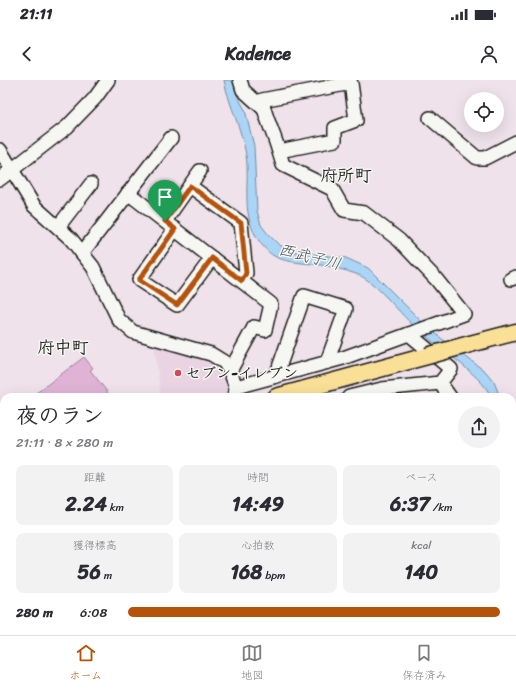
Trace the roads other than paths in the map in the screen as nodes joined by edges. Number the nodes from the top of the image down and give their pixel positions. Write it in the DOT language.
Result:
graph roads {
  1 [pos="108,80"];
  2 [pos="240,80"];
  3 [pos="264,109"];
  4 [pos="430,118"];
  5 [pos="170,138"];
  6 [pos="516,142"];
  7 [pos="0,150"];
  8 [pos="279,151"];
  9 [pos="13,169"];
  10 [pos="200,171"];
  11 [pos="0,180"];
  12 [pos="91,184"];
  13 [pos="190,186"];
  14 [pos="128,193"];
  15 [pos="170,225"];
  16 [pos="58,227"];
  17 [pos="82,253"];
  18 [pos="212,258"];
  19 [pos="242,281"];
  20 [pos="516,332"];
  21 [pos="409,334"];
  22 [pos="328,362"];
  23 [pos="230,371"];
  24 [pos="276,376"];
  25 [pos="440,383"];
  26 [pos="236,392"];
  27 [pos="291,393"];
  28 [pos="366,393"];
  29 [pos="447,393"];
  1 -- 9 [label="street"];
  2 -- 3 [label="street"];
  3 -- 8 [label="street"];
  3 -- 8 [label="street"];
  4 -- 6 [label="street"];
  5 -- 14 [label="street"];
  7 -- 9 [label="street"];
  8 -- 21 [label="street"];
  9 -- 11 [label="street"];
  9 -- 16 [label="street"];
  10 -- 13 [label="street"];
  12 -- 16 [label="street"];
  13 -- 15 [label="street"];
  13 -- 19 [label="street"];
  14 -- 15 [label="street"];
  14 -- 17 [label="street"];
  15 -- 18 [label="street"];
  15 -- 18 [label="street"];
  16 -- 17 [label="street"];
  17 -- 23 [label="street"];
  18 -- 19 [label="street"];
  19 -- 23 [label="street"];
  20 -- 27 [label="main road, bridge"];
  21 -- 22 [label="street"];
  21 -- 25 [label="street"];
  22 -- 24 [label="street"];
  22 -- 24 [label="street"];
  23 -- 26 [label="street"];
  24 -- 26 [label="street"];
  25 -- 28 [label="street"];
  25 -- 29 [label="street"];
}
